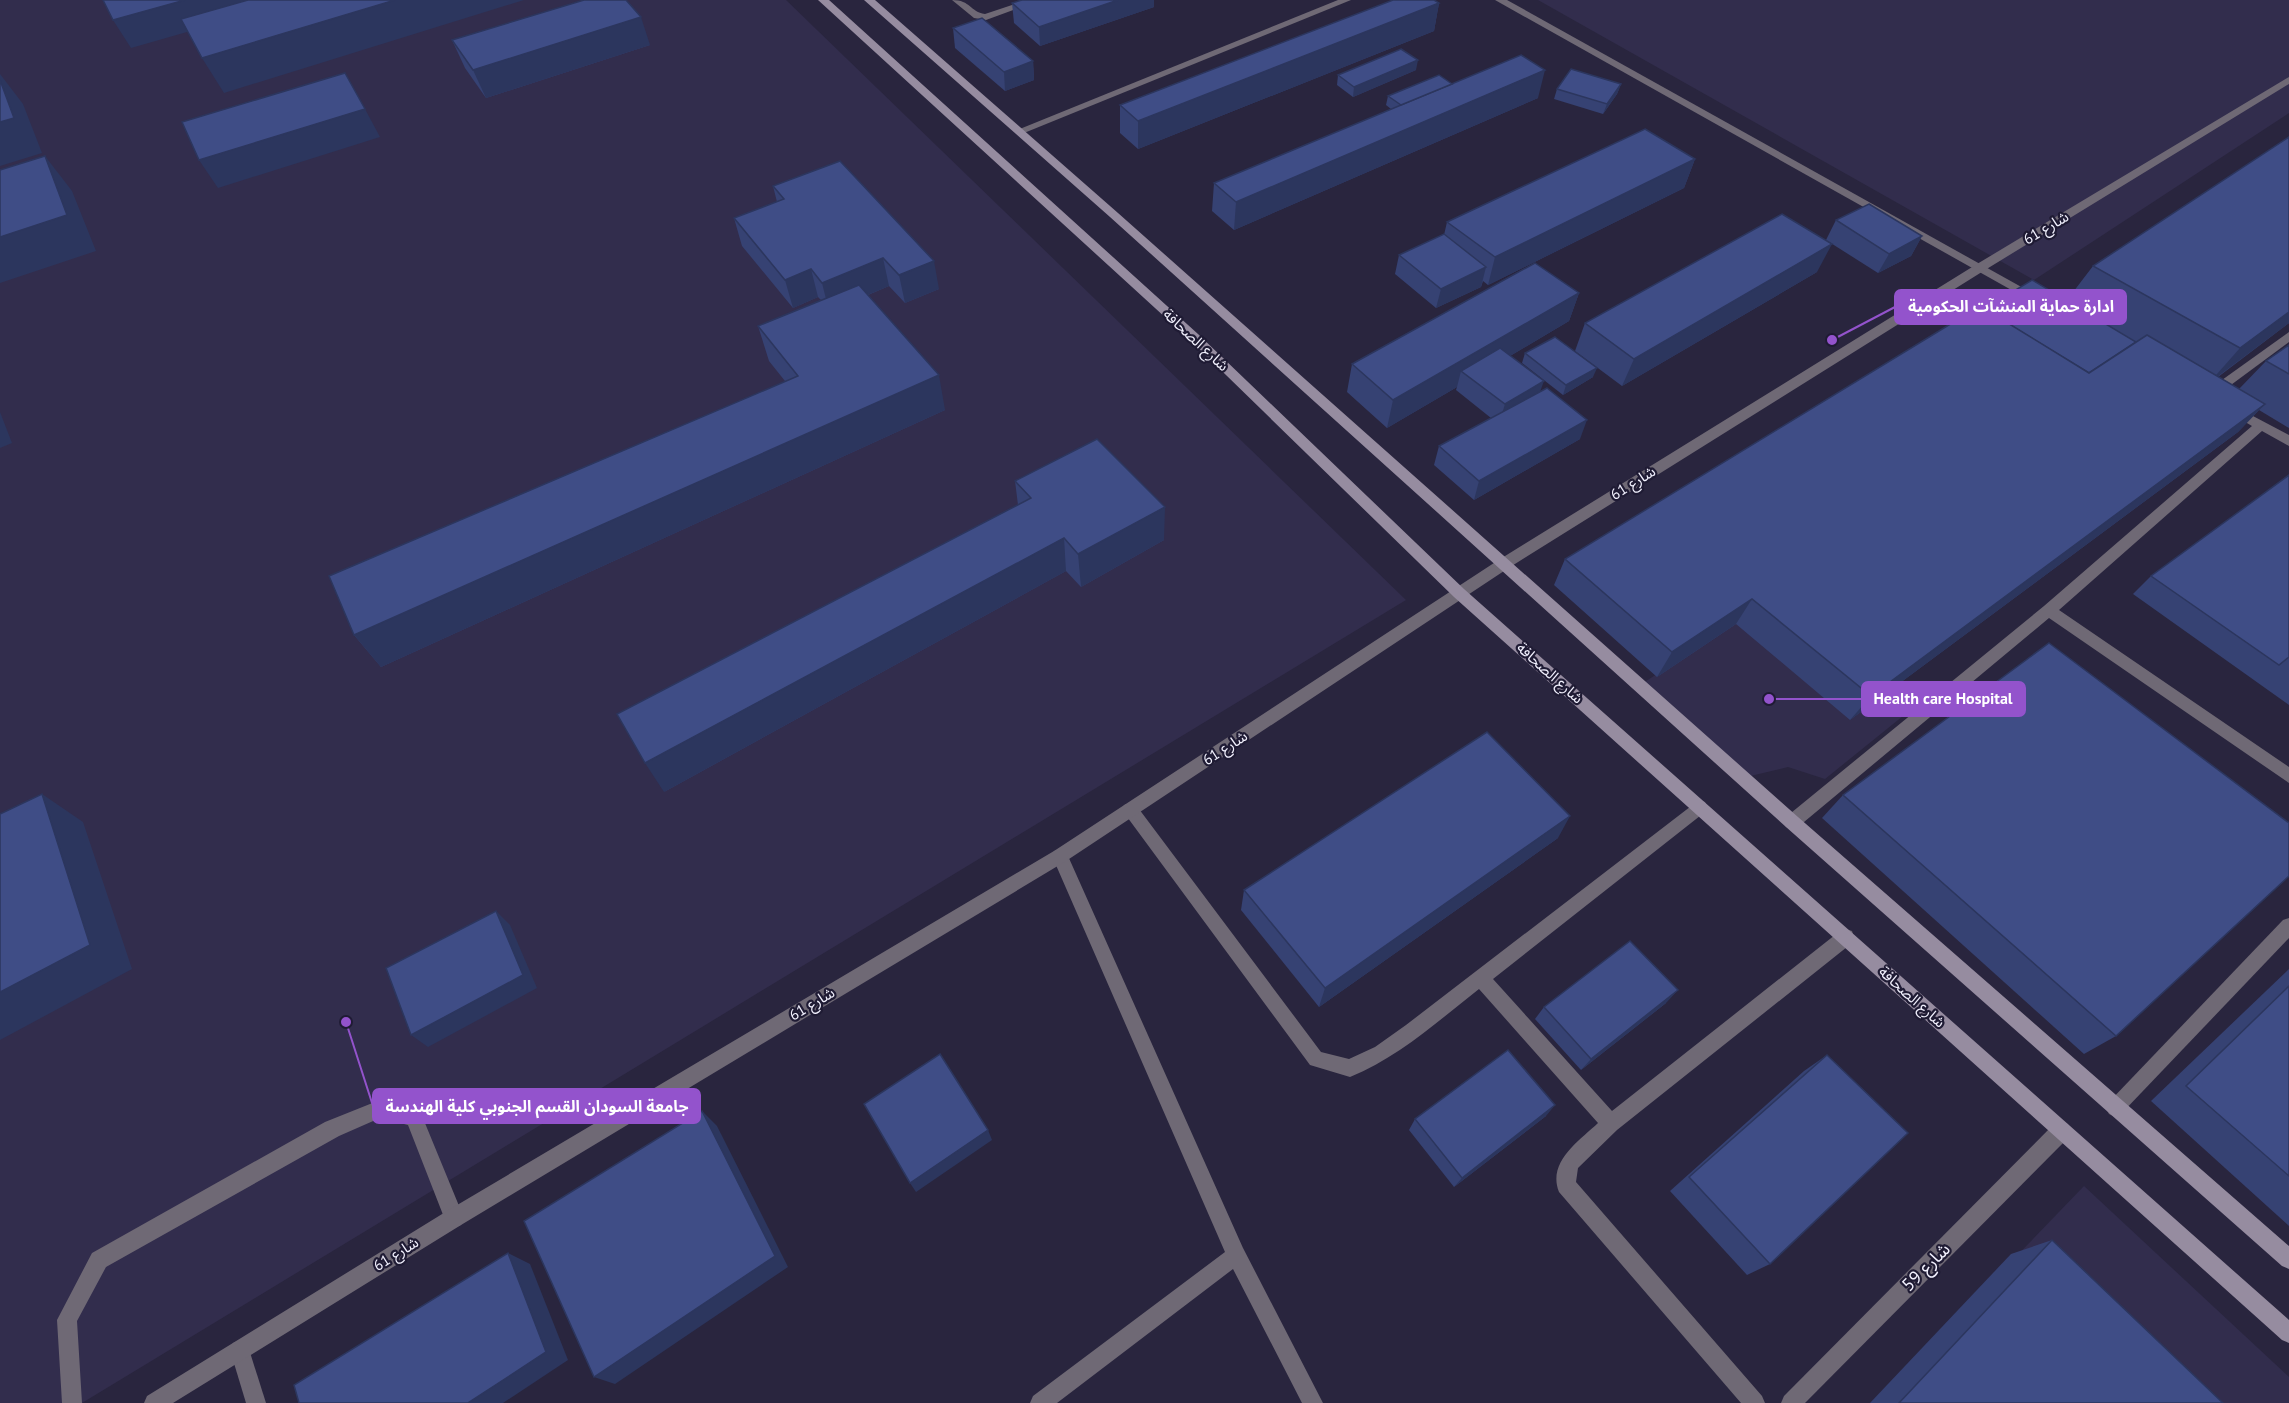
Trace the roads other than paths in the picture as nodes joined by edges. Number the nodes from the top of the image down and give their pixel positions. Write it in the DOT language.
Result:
graph roads {
  1 [pos="823,0"];
  2 [pos="869,0"];
  3 [pos="957,0"];
  4 [pos="1036,0"];
  5 [pos="1346,0"];
  6 [pos="1500,0"];
  7 [pos="2289,80"];
  8 [pos="1020,131"];
  9 [pos="1981,267"];
  10 [pos="2043,302"];
  11 [pos="2289,336"];
  12 [pos="2261,425"];
  13 [pos="2289,441"];
  14 [pos="1502,565"];
  15 [pos="1459,593"];
  16 [pos="2049,610"];
  17 [pos="2289,776"];
  18 [pos="1699,807"];
  19 [pos="1130,810"];
  20 [pos="1792,822"];
  21 [pos="1060,856"];
  22 [pos="2289,926"];
  23 [pos="1846,937"];
  24 [pos="1481,978"];
  25 [pos="2115,1108"];
  26 [pos="1611,1124"];
  27 [pos="2061,1131"];
  28 [pos="454,1218"];
  29 [pos="1236,1255"];
  30 [pos="2289,1259"];
  31 [pos="2289,1333"];
  32 [pos="240,1350"];
  33 [pos="72,1403"];
  34 [pos="154,1403"];
  35 [pos="256,1403"];
  36 [pos="1040,1403"];
  37 [pos="1313,1403"];
  38 [pos="1755,1403"];
  39 [pos="1791,1403"];
  1 -- 15 [label="main road, شارع الصحافة"];
  2 -- 8 [label="main road"];
  3 -- 4 [label="street"];
  5 -- 8 [label="street"];
  6 -- 9 [label="street"];
  7 -- 9 [label="street, شارع 61"];
  8 -- 14 [label="main road"];
  9 -- 10 [label="street"];
  9 -- 14 [label="street, شارع 61"];
  11 -- 12 [label="street"];
  12 -- 13 [label="street"];
  12 -- 16 [label="street"];
  14 -- 15 [label="street, شارع 61"];
  14 -- 20 [label="main road"];
  15 -- 18 [label="main road, شارع الصحافة"];
  15 -- 19 [label="street, شارع 61"];
  16 -- 17 [label="street"];
  16 -- 20 [label="street"];
  18 -- 23 [label="main road, شارع الصحافة"];
  18 -- 24 [label="street"];
  19 -- 21 [label="street, شارع 61"];
  19 -- 24 [label="street"];
  20 -- 25 [label="main road"];
  21 -- 28 [label="street, شارع 61"];
  21 -- 29 [label="street"];
  22 -- 25 [label="street"];
  23 -- 26 [label="street"];
  23 -- 27 [label="main road, شارع الصحافة"];
  24 -- 26 [label="street"];
  25 -- 30 [label="main road"];
  26 -- 38 [label="street"];
  27 -- 31 [label="main road, شارع الصحافة"];
  27 -- 39 [label="street, شارع 59"];
  28 -- 32 [label="street, شارع 61"];
  28 -- 33 [label="street"];
  29 -- 36 [label="street"];
  29 -- 37 [label="street"];
  32 -- 34 [label="street, شارع 61"];
  32 -- 35 [label="street"];
}
